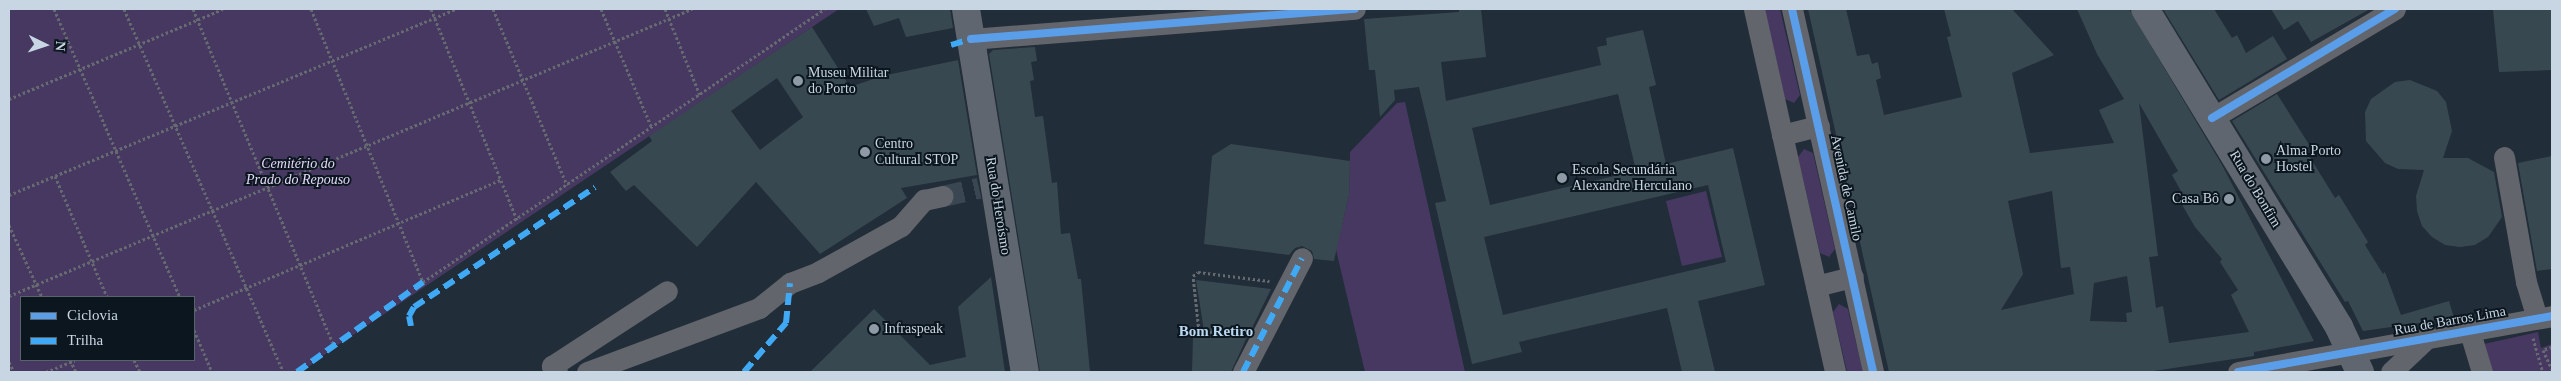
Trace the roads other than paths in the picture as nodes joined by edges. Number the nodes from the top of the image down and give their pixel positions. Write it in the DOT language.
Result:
graph roads {
  1 [pos="966,9"];
  2 [pos="1354,9"];
  3 [pos="1754,9"];
  4 [pos="1792,9"];
  5 [pos="2144,9"];
  6 [pos="2395,9"];
  7 [pos="971,39"];
  8 [pos="2212,118"];
  9 [pos="1819,126"];
  10 [pos="1782,135"];
  11 [pos="2504,157"];
  12 [pos="943,196"];
  13 [pos="1302,258"];
  14 [pos="1853,277"];
  15 [pos="1816,286"];
  16 [pos="667,291"];
  17 [pos="2545,317"];
  18 [pos="2469,329"];
  19 [pos="2426,339"];
  20 [pos="2356,362"];
  21 [pos="558,372"];
  22 [pos="587,372"];
  23 [pos="1025,372"];
  24 [pos="1243,372"];
  25 [pos="1835,372"];
  26 [pos="1873,372"];
  27 [pos="2238,372"];
  28 [pos="2391,372"];
  29 [pos="2482,372"];
  1 -- 7 [label="main road, Rua do Heroísmo"];
  2 -- 7 [label="street"];
  3 -- 10 [label="street"];
  4 -- 9 [label="street, Avenida de Camilo"];
  5 -- 8 [label="main road, Rua do Bonfim"];
  6 -- 8 [label="street"];
  7 -- 23 [label="main road, Rua do Heroísmo"];
  8 -- 20 [label="main road, Rua do Bonfim"];
  9 -- 10 [label="street, Avenida de Camilo"];
  9 -- 14 [label="street, Avenida de Camilo"];
  10 -- 15 [label="street"];
  11 -- 17 [label="street"];
  12 -- 22 [label="street"];
  13 -- 24 [label="street"];
  14 -- 15 [label="street"];
  14 -- 26 [label="street, Avenida de Camilo"];
  15 -- 25 [label="street"];
  16 -- 21 [label="street"];
  17 -- 18 [label="street, Rua de Barros Lima"];
  18 -- 19 [label="street, Rua de Barros Lima"];
  18 -- 29 [label="street"];
  19 -- 20 [label="street, Rua de Barros Lima"];
  19 -- 28 [label="street, Rua de Barros Lima"];
  20 -- 27 [label="street, Rua de Barros Lima"];
}
